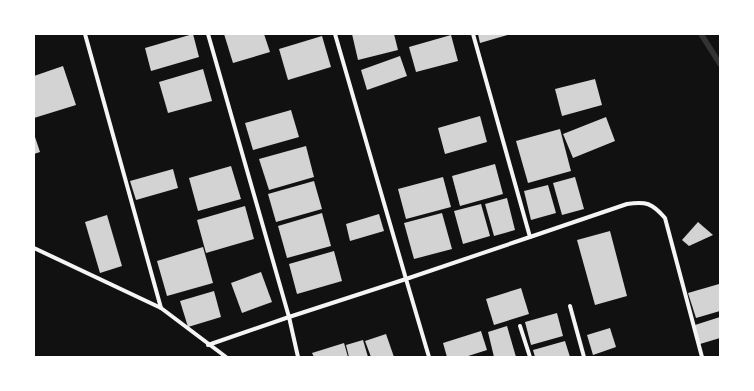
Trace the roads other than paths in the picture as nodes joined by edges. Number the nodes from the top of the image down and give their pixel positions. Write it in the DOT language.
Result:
graph roads {
  1 [pos="85,34"];
  2 [pos="208,34"];
  3 [pos="335,34"];
  4 [pos="473,34"];
  5 [pos="530,237"];
  6 [pos="34,248"];
  7 [pos="406,279"];
  8 [pos="570,306"];
  9 [pos="161,308"];
  10 [pos="288,317"];
  11 [pos="520,326"];
  12 [pos="208,345"];
  13 [pos="226,357"];
  14 [pos="298,357"];
  15 [pos="429,357"];
  16 [pos="530,357"];
  17 [pos="584,357"];
  18 [pos="702,357"];
  1 -- 9 [label="street"];
  2 -- 10 [label="street"];
  3 -- 7 [label="street"];
  4 -- 5 [label="street"];
  5 -- 7 [label="street"];
  5 -- 18 [label="street"];
  6 -- 9 [label="street"];
  7 -- 10 [label="street"];
  7 -- 15 [label="street"];
  8 -- 17 [label="street"];
  9 -- 12 [label="street"];
  10 -- 12 [label="street"];
  10 -- 14 [label="street"];
  11 -- 16 [label="street"];
  12 -- 13 [label="street"];
}
